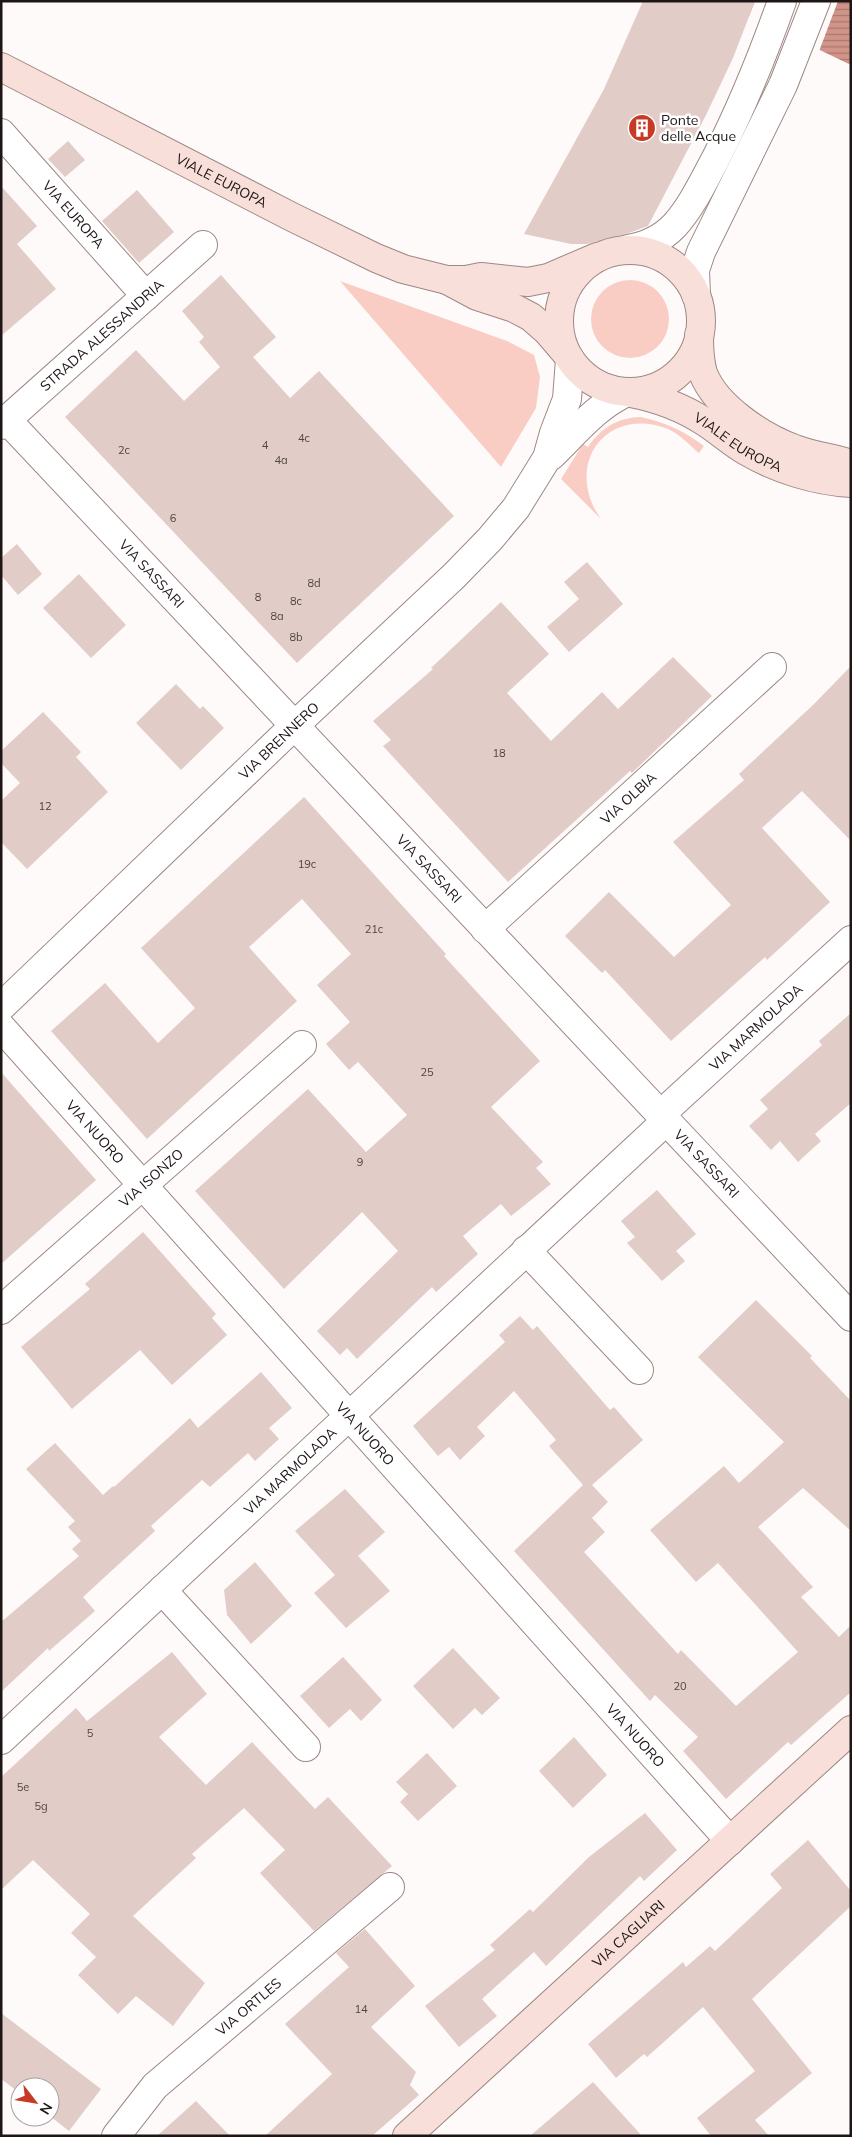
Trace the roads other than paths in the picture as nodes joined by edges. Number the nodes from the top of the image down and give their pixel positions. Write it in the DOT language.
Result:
graph roads {
  1 [pos="782,1"];
  2 [pos="816,1"];
  3 [pos="1,67"];
  4 [pos="1,133"];
  5 [pos="203,245"];
  6 [pos="628,249"];
  7 [pos="597,258"];
  8 [pos="447,280"];
  9 [pos="696,295"];
  10 [pos="146,296"];
  11 [pos="699,333"];
  12 [pos="570,359"];
  13 [pos="627,392"];
  14 [pos="4,422"];
  15 [pos="851,464"];
  16 [pos="544,465"];
  17 [pos="851,483"];
  18 [pos="772,667"];
  19 [pos="294,726"];
  20 [pos="486,929"];
  21 [pos="851,940"];
  22 [pos="1,1007"];
  23 [pos="1,1027"];
  24 [pos="302,1045"];
  25 [pos="663,1118"];
  26 [pos="143,1185"];
  27 [pos="526,1250"];
  28 [pos="1,1310"];
  29 [pos="851,1318"];
  30 [pos="639,1370"];
  31 [pos="349,1416"];
  32 [pos="162,1590"];
  33 [pos="851,1730"];
  34 [pos="1,1740"];
  35 [pos="306,1747"];
  36 [pos="730,1841"];
  37 [pos="390,1887"];
  38 [pos="116,2136"];
  39 [pos="406,2136"];
  1 -- 6 [label="street"];
  2 -- 9 [label="street"];
  3 -- 8 [label="main road, VIALE EUROPA"];
  4 -- 10 [label="street, VIA EUROPA"];
  5 -- 10 [label="street, STRADA ALESSANDRIA"];
  6 -- 7 [label="main road"];
  6 -- 9 [label="main road"];
  7 -- 8 [label="main road, VIALE EUROPA"];
  7 -- 12 [label="main road"];
  8 -- 12 [label="main road, VIALE EUROPA"];
  9 -- 11 [label="main road"];
  10 -- 14 [label="street, STRADA ALESSANDRIA"];
  11 -- 13 [label="main road"];
  11 -- 15 [label="main road, VIALE EUROPA"];
  12 -- 13 [label="main road"];
  12 -- 16 [label="street, VIA BRENNERO"];
  13 -- 16 [label="street, VIA BRENNERO"];
  13 -- 17 [label="main road, VIALE EUROPA"];
  14 -- 19 [label="street, VIA SASSARI"];
  16 -- 19 [label="street, VIA BRENNERO"];
  18 -- 20 [label="street, VIA OLBIA"];
  19 -- 20 [label="street, VIA SASSARI"];
  19 -- 22 [label="street, VIA BRENNERO"];
  20 -- 25 [label="street, VIA SASSARI"];
  21 -- 25 [label="street, VIA MARMOLADA"];
  23 -- 26 [label="street, VIA NUORO"];
  24 -- 26 [label="street, VIA ISONZO"];
  25 -- 27 [label="street, VIA MARMOLADA"];
  25 -- 29 [label="street, VIA SASSARI"];
  26 -- 28 [label="street, VIA ISONZO"];
  26 -- 31 [label="street, VIA NUORO"];
  27 -- 30 [label="street"];
  27 -- 31 [label="street, VIA MARMOLADA"];
  31 -- 32 [label="street, VIA MARMOLADA"];
  31 -- 36 [label="street, VIA NUORO"];
  32 -- 34 [label="street, VIA MARMOLADA"];
  32 -- 35 [label="street"];
  33 -- 36 [label="main road, VIA CAGLIARI"];
  36 -- 39 [label="main road, VIA CAGLIARI"];
  37 -- 38 [label="street, VIA ORTLES"];
}
